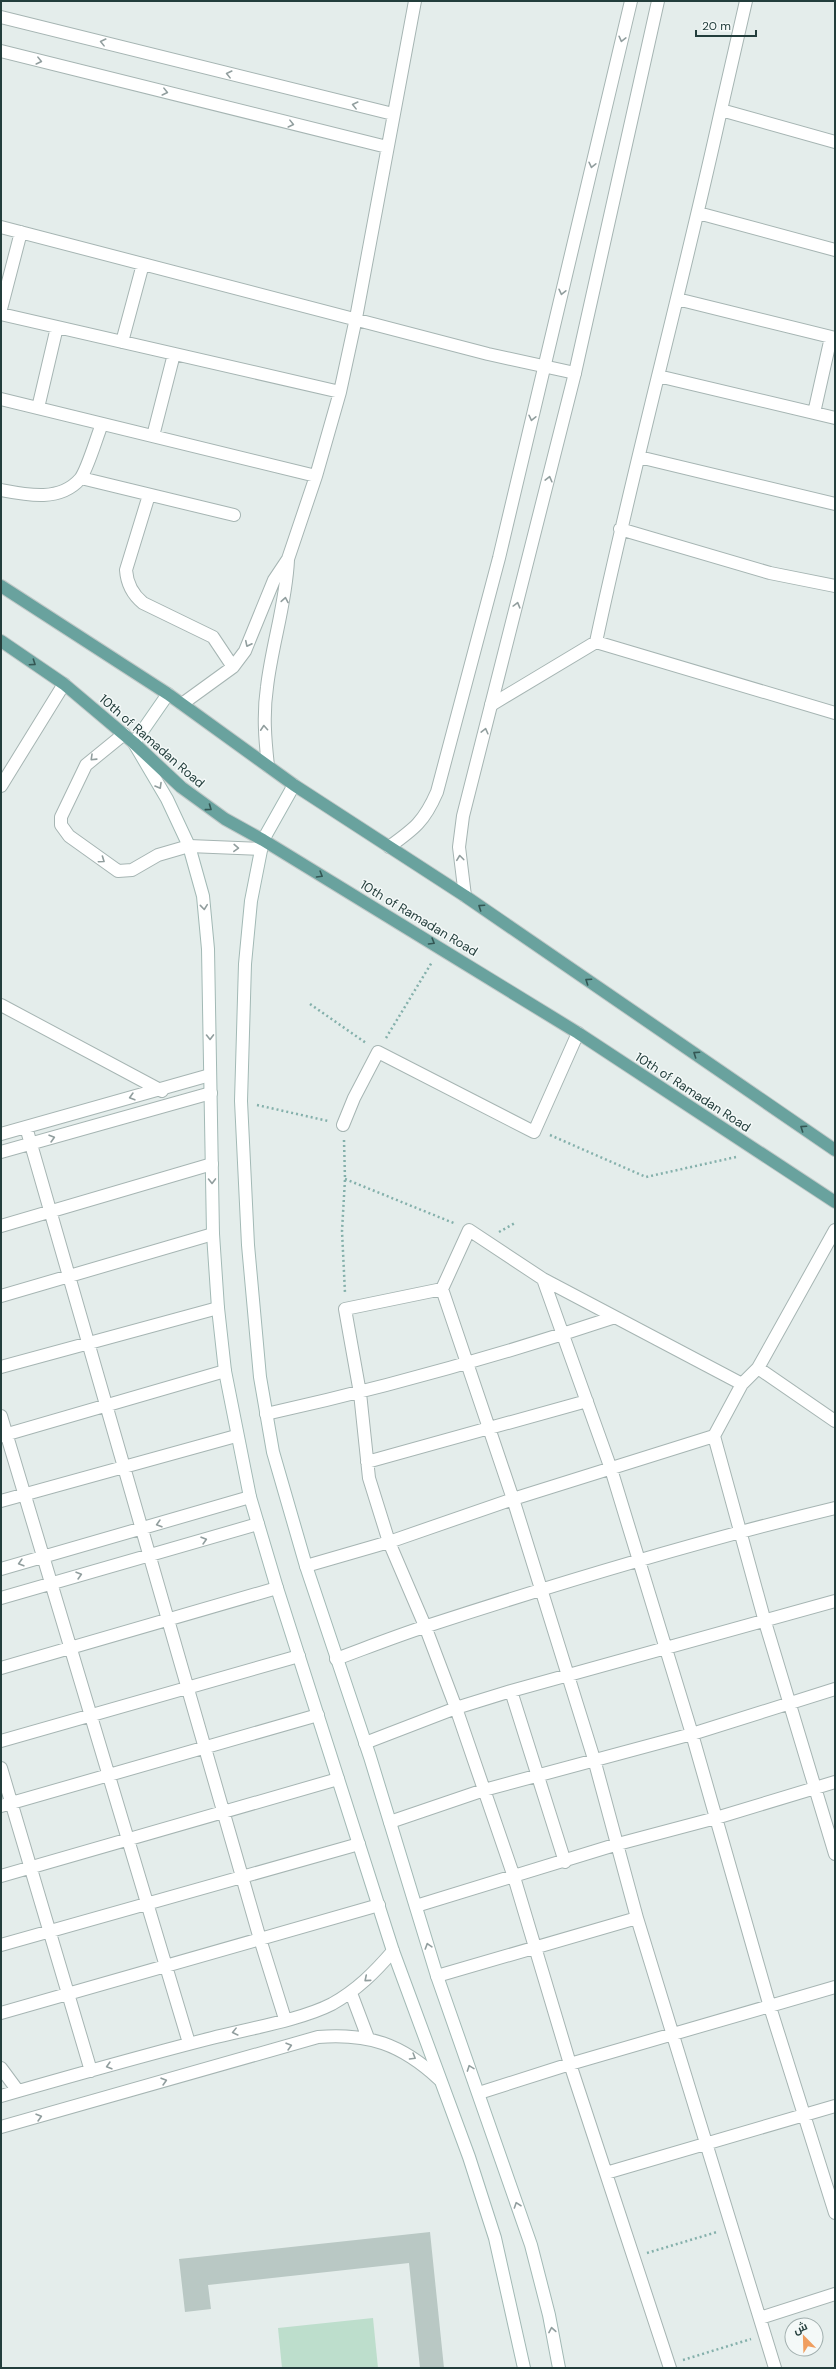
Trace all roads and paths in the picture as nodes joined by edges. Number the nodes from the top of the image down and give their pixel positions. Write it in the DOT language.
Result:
graph roads {
  1 [pos="415,1"];
  2 [pos="631,1"];
  3 [pos="658,1"];
  4 [pos="746,1"];
  5 [pos="1,17"];
  6 [pos="1,51"];
  7 [pos="721,110"];
  8 [pos="393,114"];
  9 [pos="835,142"];
  10 [pos="387,148"];
  11 [pos="698,213"];
  12 [pos="1,227"];
  13 [pos="21,232"];
  14 [pos="835,250"];
  15 [pos="143,264"];
  16 [pos="677,299"];
  17 [pos="1,309"];
  18 [pos="1,314"];
  19 [pos="356,318"];
  20 [pos="57,327"];
  21 [pos="833,337"];
  22 [pos="122,342"];
  23 [pos="174,354"];
  24 [pos="544,367"];
  25 [pos="575,373"];
  26 [pos="658,376"];
  27 [pos="340,392"];
  28 [pos="1,399"];
  29 [pos="38,408"];
  30 [pos="814,413"];
  31 [pos="835,418"];
  32 [pos="102,424"];
  33 [pos="153,436"];
  34 [pos="639,457"];
  35 [pos="316,476"];
  36 [pos="81,478"];
  37 [pos="1,490"];
  38 [pos="150,495"];
  39 [pos="835,504"];
  40 [pos="234,516"];
  41 [pos="620,529"];
  42 [pos="288,559"];
  43 [pos="1,586"];
  44 [pos="835,586"];
  45 [pos="1,641"];
  46 [pos="596,642"];
  47 [pos="233,667"];
  48 [pos="64,684"];
  49 [pos="168,694"];
  50 [pos="182,704"];
  51 [pos="491,705"];
  52 [pos="835,713"];
  53 [pos="124,734"];
  54 [pos="134,743"];
  55 [pos="268,766"];
  56 [pos="294,785"];
  57 [pos="1,786"];
  58 [pos="262,844"];
  59 [pos="189,846"];
  60 [pos="389,847"];
  61 [pos="465,896"];
  62 [pos="440,947"];
  63 [pos="310,1004"];
  64 [pos="1,1005"];
  65 [pos="578,1033"];
  66 [pos="378,1052"];
  67 [pos="210,1075"];
  68 [pos="159,1090"];
  69 [pos="211,1093"];
  70 [pos="180,1101"];
  71 [pos="241,1101"];
  72 [pos="343,1125"];
  73 [pos="26,1127"];
  74 [pos="534,1132"];
  75 [pos="1,1134"];
  76 [pos="31,1144"];
  77 [pos="835,1150"];
  78 [pos="758,1151"];
  79 [pos="1,1152"];
  80 [pos="212,1164"];
  81 [pos="345,1179"];
  82 [pos="835,1202"];
  83 [pos="51,1211"];
  84 [pos="1,1226"];
  85 [pos="469,1230"];
  86 [pos="835,1230"];
  87 [pos="213,1234"];
  88 [pos="69,1276"];
  89 [pos="542,1279"];
  90 [pos="442,1289"];
  91 [pos="1,1296"];
  92 [pos="218,1308"];
  93 [pos="345,1309"];
  94 [pos="615,1317"];
  95 [pos="563,1334"];
  96 [pos="88,1342"];
  97 [pos="468,1362"];
  98 [pos="1,1367"];
  99 [pos="758,1368"];
  100 [pos="225,1371"];
  101 [pos="742,1384"];
  102 [pos="360,1393"];
  103 [pos="587,1401"];
  104 [pos="107,1406"];
  105 [pos="266,1414"];
  106 [pos="1,1416"];
  107 [pos="834,1424"];
  108 [pos="489,1427"];
  109 [pos="4,1435"];
  110 [pos="236,1436"];
  111 [pos="714,1436"];
  112 [pos="367,1462"];
  113 [pos="124,1466"];
  114 [pos="611,1468"];
  115 [pos="25,1495"];
  116 [pos="250,1498"];
  117 [pos="513,1499"];
  118 [pos="1,1501"];
  119 [pos="835,1508"];
  120 [pos="258,1524"];
  121 [pos="142,1529"];
  122 [pos="740,1531"];
  123 [pos="389,1542"];
  124 [pos="150,1555"];
  125 [pos="44,1557"];
  126 [pos="639,1561"];
  127 [pos="306,1566"];
  128 [pos="1,1569"];
  129 [pos="51,1583"];
  130 [pos="277,1588"];
  131 [pos="540,1591"];
  132 [pos="1,1598"];
  133 [pos="835,1601"];
  134 [pos="168,1619"];
  135 [pos="765,1622"];
  136 [pos="425,1626"];
  137 [pos="665,1647"];
  138 [pos="71,1648"];
  139 [pos="299,1656"];
  140 [pos="336,1659"];
  141 [pos="1,1668"];
  142 [pos="567,1676"];
  143 [pos="188,1688"];
  144 [pos="835,1689"];
  145 [pos="511,1691"];
  146 [pos="791,1703"];
  147 [pos="456,1708"];
  148 [pos="91,1715"];
  149 [pos="318,1715"];
  150 [pos="692,1734"];
  151 [pos="1,1741"];
  152 [pos="365,1743"];
  153 [pos="205,1748"];
  154 [pos="594,1759"];
  155 [pos="1,1768"];
  156 [pos="539,1774"];
  157 [pos="109,1775"];
  158 [pos="338,1779"];
  159 [pos="835,1782"];
  160 [pos="815,1789"];
  161 [pos="484,1790"];
  162 [pos="6,1805"];
  163 [pos="224,1812"];
  164 [pos="716,1818"];
  165 [pos="390,1822"];
  166 [pos="128,1840"];
  167 [pos="359,1844"];
  168 [pos="618,1844"];
  169 [pos="835,1854"];
  170 [pos="565,1862"];
  171 [pos="31,1868"];
  172 [pos="1,1876"];
  173 [pos="242,1877"];
  174 [pos="514,1877"];
  175 [pos="147,1904"];
  176 [pos="378,1905"];
  177 [pos="416,1906"];
  178 [pos="637,1918"];
  179 [pos="49,1931"];
  180 [pos="260,1939"];
  181 [pos="1,1945"];
  182 [pos="536,1948"];
  183 [pos="393,1951"];
  184 [pos="166,1966"];
  185 [pos="437,1976"];
  186 [pos="835,1987"];
  187 [pos="351,1993"];
  188 [pos="68,1994"];
  189 [pos="770,2007"];
  190 [pos="1,2013"];
  191 [pos="285,2019"];
  192 [pos="674,2035"];
  193 [pos="368,2038"];
  194 [pos="189,2043"];
  195 [pos="570,2064"];
  196 [pos="1,2068"];
  197 [pos="91,2071"];
  198 [pos="439,2079"];
  199 [pos="18,2091"];
  200 [pos="479,2092"];
  201 [pos="1,2096"];
  202 [pos="835,2106"];
  203 [pos="805,2115"];
  204 [pos="1,2127"];
  205 [pos="708,2143"];
  206 [pos="606,2173"];
  207 [pos="835,2213"];
  208 [pos="733,2227"];
  209 [pos="634,2257"];
  210 [pos="835,2294"];
  211 [pos="760,2318"];
  212 [pos="765,2335"];
  213 [pos="670,2366"];
  214 [pos="524,2368"];
  215 [pos="559,2368"];
  216 [pos="776,2368"];
  1 -- 8 [label="street"];
  2 -- 24 [label="street, one-way"];
  3 -- 25 [label="street"];
  4 -- 7 [label="street"];
  8 -- 5 [label="street, one-way"];
  6 -- 10 [label="street, one-way"];
  7 -- 9 [label="street"];
  7 -- 11 [label="street"];
  8 -- 10 [label="street"];
  10 -- 19 [label="street"];
  11 -- 14 [label="street"];
  11 -- 16 [label="street"];
  12 -- 13 [label="street"];
  13 -- 15 [label="street"];
  13 -- 17 [label="street"];
  15 -- 19 [label="street"];
  15 -- 22 [label="street"];
  16 -- 21 [label="street"];
  16 -- 26 [label="street"];
  18 -- 20 [label="street"];
  19 -- 24 [label="street"];
  19 -- 27 [label="street"];
  20 -- 22 [label="street"];
  20 -- 29 [label="street"];
  21 -- 30 [label="street"];
  22 -- 23 [label="street"];
  23 -- 27 [label="street"];
  23 -- 33 [label="street"];
  24 -- 25 [label="street"];
  24 -- 60 [label="street, one-way"];
  51 -- 25 [label="street, one-way"];
  26 -- 30 [label="street"];
  26 -- 34 [label="street"];
  27 -- 35 [label="street"];
  28 -- 29 [label="street"];
  29 -- 32 [label="street"];
  30 -- 31 [label="street"];
  32 -- 33 [label="street"];
  32 -- 36 [label="street"];
  33 -- 35 [label="street"];
  34 -- 39 [label="street"];
  34 -- 41 [label="street"];
  35 -- 42 [label="street"];
  36 -- 37 [label="street"];
  36 -- 38 [label="street"];
  38 -- 40 [label="street"];
  38 -- 47 [label="street"];
  41 -- 44 [label="street"];
  41 -- 46 [label="street"];
  42 -- 47 [label="street, one-way"];
  55 -- 42 [label="street, one-way"];
  43 -- 49 [label="main road"];
  45 -- 48 [label="main road, 10th of Ramadan Road, one-way"];
  46 -- 51 [label="street"];
  46 -- 52 [label="street"];
  47 -- 50 [label="street"];
  48 -- 53 [label="main road, 10th of Ramadan Road"];
  48 -- 57 [label="street"];
  49 -- 50 [label="main road"];
  49 -- 54 [label="street"];
  50 -- 55 [label="main road"];
  61 -- 51 [label="street, one-way"];
  53 -- 54 [label="main road, 10th of Ramadan Road"];
  53 -- 59 [label="street, one-way"];
  54 -- 58 [label="main road, 10th of Ramadan Road, one-way"];
  54 -- 59 [label="street, one-way"];
  55 -- 56 [label="main road"];
  56 -- 58 [label="street"];
  56 -- 60 [label="main road"];
  59 -- 58 [label="street, one-way"];
  58 -- 62 [label="main road, 10th of Ramadan Road, one-way"];
  58 -- 71 [label="street"];
  59 -- 67 [label="street, one-way"];
  60 -- 61 [label="main road"];
  77 -- 61 [label="main road, one-way"];
  62 -- 65 [label="main road, 10th of Ramadan Road"];
  62 -- 66 [label="path"];
  63 -- 66 [label="path"];
  64 -- 68 [label="street"];
  65 -- 74 [label="street"];
  65 -- 78 [label="main road, 10th of Ramadan Road"];
  66 -- 72 [label="street"];
  66 -- 74 [label="street"];
  67 -- 68 [label="street"];
  67 -- 69 [label="street"];
  68 -- 70 [label="street"];
  68 -- 73 [label="street, one-way"];
  69 -- 70 [label="street"];
  69 -- 80 [label="street"];
  76 -- 70 [label="street, one-way"];
  71 -- 72 [label="path"];
  71 -- 105 [label="street"];
  72 -- 81 [label="path"];
  73 -- 75 [label="street"];
  73 -- 76 [label="street"];
  74 -- 78 [label="path"];
  76 -- 79 [label="street"];
  76 -- 83 [label="street"];
  78 -- 82 [label="main road, 10th of Ramadan Road"];
  80 -- 83 [label="street"];
  80 -- 87 [label="street, one-way"];
  81 -- 85 [label="path"];
  81 -- 93 [label="path"];
  83 -- 84 [label="street"];
  83 -- 88 [label="street"];
  85 -- 89 [label="street"];
  85 -- 90 [label="street"];
  86 -- 99 [label="street"];
  87 -- 88 [label="street"];
  87 -- 92 [label="street"];
  88 -- 91 [label="street"];
  88 -- 96 [label="street"];
  89 -- 94 [label="street"];
  89 -- 95 [label="street"];
  90 -- 93 [label="street"];
  90 -- 97 [label="street"];
  92 -- 96 [label="street"];
  92 -- 100 [label="street"];
  93 -- 102 [label="street"];
  94 -- 95 [label="street"];
  94 -- 101 [label="street"];
  95 -- 97 [label="street"];
  95 -- 103 [label="street"];
  96 -- 98 [label="street"];
  96 -- 104 [label="street"];
  97 -- 102 [label="street"];
  97 -- 108 [label="street"];
  99 -- 101 [label="street"];
  99 -- 107 [label="street"];
  100 -- 104 [label="street"];
  100 -- 110 [label="street"];
  101 -- 111 [label="street"];
  102 -- 105 [label="street"];
  102 -- 112 [label="street"];
  103 -- 108 [label="street"];
  103 -- 114 [label="street"];
  104 -- 109 [label="street"];
  104 -- 113 [label="street"];
  105 -- 127 [label="street"];
  106 -- 109 [label="street"];
  108 -- 112 [label="street"];
  108 -- 117 [label="street"];
  109 -- 115 [label="street"];
  110 -- 113 [label="street"];
  110 -- 116 [label="street"];
  111 -- 114 [label="street"];
  111 -- 122 [label="street"];
  112 -- 123 [label="street"];
  113 -- 115 [label="street"];
  113 -- 121 [label="street"];
  114 -- 117 [label="street"];
  114 -- 126 [label="street"];
  115 -- 118 [label="street"];
  115 -- 125 [label="street"];
  116 -- 120 [label="street"];
  116 -- 121 [label="street, one-way"];
  117 -- 123 [label="street"];
  117 -- 131 [label="street"];
  119 -- 122 [label="street"];
  124 -- 120 [label="street, one-way"];
  120 -- 130 [label="street"];
  121 -- 124 [label="street"];
  121 -- 125 [label="street"];
  122 -- 126 [label="street"];
  122 -- 135 [label="street"];
  123 -- 127 [label="street"];
  123 -- 136 [label="street"];
  129 -- 124 [label="street, one-way"];
  124 -- 134 [label="street"];
  125 -- 128 [label="street, one-way"];
  125 -- 129 [label="street"];
  126 -- 131 [label="street"];
  126 -- 137 [label="street"];
  127 -- 140 [label="street"];
  129 -- 132 [label="street"];
  129 -- 138 [label="street"];
  130 -- 134 [label="street"];
  130 -- 139 [label="street"];
  131 -- 136 [label="street"];
  131 -- 142 [label="street"];
  133 -- 135 [label="street"];
  134 -- 138 [label="street"];
  134 -- 143 [label="street"];
  135 -- 137 [label="street"];
  135 -- 146 [label="street"];
  136 -- 140 [label="street"];
  136 -- 147 [label="street"];
  137 -- 142 [label="street"];
  137 -- 150 [label="street"];
  138 -- 141 [label="street"];
  138 -- 148 [label="street"];
  139 -- 143 [label="street"];
  139 -- 149 [label="street"];
  140 -- 152 [label="street"];
  142 -- 145 [label="street"];
  142 -- 154 [label="street"];
  143 -- 148 [label="street"];
  143 -- 153 [label="street"];
  144 -- 146 [label="street"];
  145 -- 147 [label="street"];
  145 -- 156 [label="street"];
  146 -- 150 [label="street"];
  146 -- 160 [label="street"];
  147 -- 152 [label="street"];
  147 -- 161 [label="street"];
  148 -- 151 [label="street"];
  148 -- 157 [label="street"];
  149 -- 153 [label="street"];
  149 -- 158 [label="street"];
  150 -- 154 [label="street"];
  150 -- 164 [label="street"];
  152 -- 165 [label="street"];
  153 -- 157 [label="street"];
  153 -- 163 [label="street"];
  154 -- 156 [label="street"];
  154 -- 168 [label="street"];
  155 -- 162 [label="street"];
  156 -- 161 [label="street"];
  156 -- 170 [label="street"];
  157 -- 162 [label="street"];
  157 -- 166 [label="street"];
  158 -- 163 [label="street"];
  158 -- 167 [label="street"];
  159 -- 160 [label="street"];
  160 -- 164 [label="street"];
  160 -- 169 [label="street"];
  161 -- 165 [label="street"];
  161 -- 174 [label="street"];
  162 -- 171 [label="street"];
  163 -- 166 [label="street"];
  163 -- 173 [label="street"];
  164 -- 168 [label="street"];
  164 -- 189 [label="street"];
  165 -- 177 [label="street"];
  166 -- 171 [label="street"];
  166 -- 175 [label="street"];
  167 -- 173 [label="street"];
  167 -- 176 [label="street"];
  168 -- 170 [label="street"];
  168 -- 178 [label="street"];
  170 -- 174 [label="street"];
  171 -- 172 [label="street"];
  171 -- 179 [label="street"];
  173 -- 175 [label="street"];
  173 -- 180 [label="street"];
  174 -- 177 [label="street"];
  174 -- 182 [label="street"];
  175 -- 179 [label="street"];
  175 -- 184 [label="street"];
  176 -- 180 [label="street"];
  176 -- 183 [label="street"];
  185 -- 177 [label="street, one-way"];
  178 -- 182 [label="street"];
  178 -- 192 [label="street"];
  179 -- 181 [label="street"];
  179 -- 188 [label="street"];
  180 -- 184 [label="street"];
  180 -- 191 [label="street"];
  182 -- 185 [label="street"];
  182 -- 195 [label="street"];
  183 -- 187 [label="street, one-way"];
  183 -- 198 [label="street"];
  184 -- 188 [label="street"];
  184 -- 194 [label="street"];
  200 -- 185 [label="street, one-way"];
  186 -- 189 [label="street"];
  187 -- 191 [label="street"];
  187 -- 193 [label="street"];
  188 -- 190 [label="street"];
  188 -- 197 [label="street"];
  189 -- 192 [label="street"];
  189 -- 203 [label="street"];
  191 -- 194 [label="street, one-way"];
  192 -- 195 [label="street"];
  192 -- 205 [label="street"];
  193 -- 198 [label="street, one-way"];
  204 -- 193 [label="street, one-way"];
  194 -- 197 [label="street, one-way"];
  195 -- 200 [label="street"];
  195 -- 206 [label="street"];
  196 -- 199 [label="street"];
  197 -- 199 [label="street"];
  198 -- 214 [label="street"];
  199 -- 201 [label="street"];
  215 -- 200 [label="street, one-way"];
  202 -- 203 [label="street"];
  203 -- 205 [label="street"];
  203 -- 207 [label="street"];
  205 -- 206 [label="street"];
  205 -- 208 [label="street"];
  206 -- 209 [label="street"];
  208 -- 209 [label="path"];
  208 -- 211 [label="street"];
  209 -- 213 [label="street"];
  210 -- 211 [label="street"];
  211 -- 212 [label="street"];
  212 -- 213 [label="path"];
  212 -- 216 [label="street"];
}
